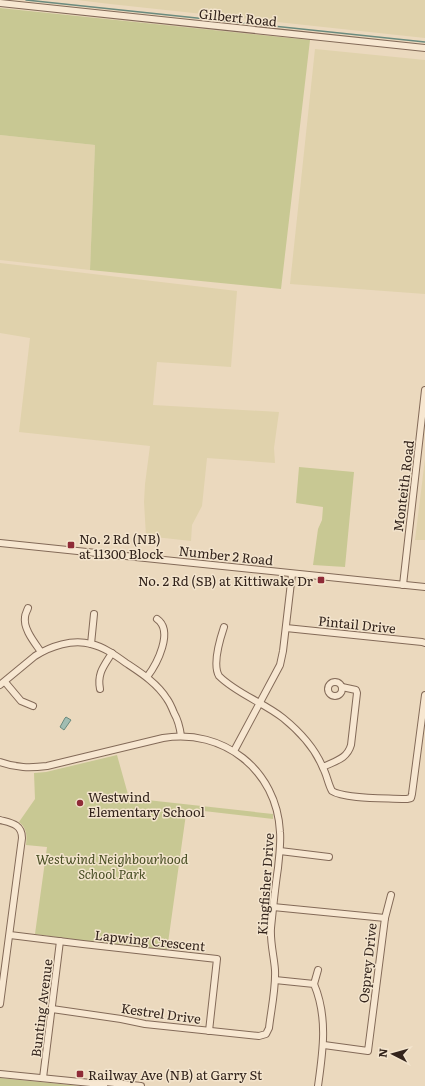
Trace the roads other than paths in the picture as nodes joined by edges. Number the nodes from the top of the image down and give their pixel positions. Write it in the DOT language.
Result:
graph roads {
  1 [pos="0,3"];
  2 [pos="425,48"];
  3 [pos="425,390"];
  4 [pos="0,543"];
  5 [pos="292,574"];
  6 [pos="403,585"];
  7 [pos="425,587"];
  8 [pos="28,608"];
  9 [pos="94,614"];
  10 [pos="157,618"];
  11 [pos="224,627"];
  12 [pos="286,628"];
  13 [pos="425,643"];
  14 [pos="91,644"];
  15 [pos="41,652"];
  16 [pos="112,653"];
  17 [pos="147,677"];
  18 [pos="2,683"];
  19 [pos="342,687"];
  20 [pos="100,689"];
  21 [pos="425,695"];
  22 [pos="259,704"];
  23 [pos="33,706"];
  24 [pos="181,736"];
  25 [pos="234,751"];
  26 [pos="0,762"];
  27 [pos="323,767"];
  28 [pos="0,820"];
  29 [pos="280,851"];
  30 [pos="330,856"];
  31 [pos="391,895"];
  32 [pos="273,907"];
  33 [pos="385,918"];
  34 [pos="10,935"];
  35 [pos="60,942"];
  36 [pos="318,970"];
  37 [pos="275,980"];
  38 [pos="314,984"];
  39 [pos="0,1004"];
  40 [pos="52,1010"];
  41 [pos="209,1031"];
  42 [pos="266,1034"];
  43 [pos="324,1045"];
  44 [pos="0,1074"];
  45 [pos="43,1078"];
  46 [pos="103,1085"];
  47 [pos="123,1085"];
  48 [pos="141,1086"];
  49 [pos="318,1086"];
  1 -- 2 [label="street, Gilbert Road"];
  3 -- 6 [label="street, Monteith Road"];
  4 -- 5 [label="street, Number 2 Road"];
  5 -- 6 [label="street, Number 2 Road"];
  5 -- 12 [label="street"];
  6 -- 7 [label="street, Number 2 Road"];
  8 -- 15 [label="street"];
  9 -- 14 [label="street"];
  10 -- 17 [label="street"];
  11 -- 22 [label="street"];
  12 -- 13 [label="street, Pintail Drive"];
  12 -- 22 [label="street"];
  14 -- 15 [label="street"];
  14 -- 16 [label="street"];
  15 -- 18 [label="street"];
  16 -- 17 [label="street"];
  16 -- 20 [label="street"];
  17 -- 24 [label="street"];
  18 -- 23 [label="street"];
  19 -- 27 [label="street"];
  21 -- 27 [label="street"];
  22 -- 25 [label="street"];
  22 -- 27 [label="street"];
  24 -- 25 [label="street, Kingfisher Drive"];
  24 -- 26 [label="street, Kingfisher Drive"];
  25 -- 29 [label="street, Kingfisher Drive"];
  28 -- 34 [label="street"];
  29 -- 30 [label="street"];
  29 -- 32 [label="street, Kingfisher Drive"];
  31 -- 33 [label="street"];
  32 -- 33 [label="street, Osprey Drive"];
  32 -- 37 [label="street, Kingfisher Drive"];
  33 -- 43 [label="street, Osprey Drive"];
  34 -- 35 [label="street, Lapwing Crescent"];
  34 -- 39 [label="street"];
  35 -- 40 [label="street, Bunting Avenue"];
  35 -- 41 [label="street, Lapwing Crescent"];
  36 -- 38 [label="street"];
  37 -- 38 [label="street"];
  37 -- 42 [label="street, Kingfisher Drive"];
  38 -- 43 [label="street"];
  40 -- 41 [label="street, Kestrel Drive"];
  40 -- 45 [label="street, Bunting Avenue"];
  41 -- 42 [label="street, Kestrel Drive"];
  43 -- 49 [label="street"];
  44 -- 45 [label="street"];
  45 -- 46 [label="street"];
  46 -- 47 [label="street"];
  47 -- 48 [label="street"];
}
